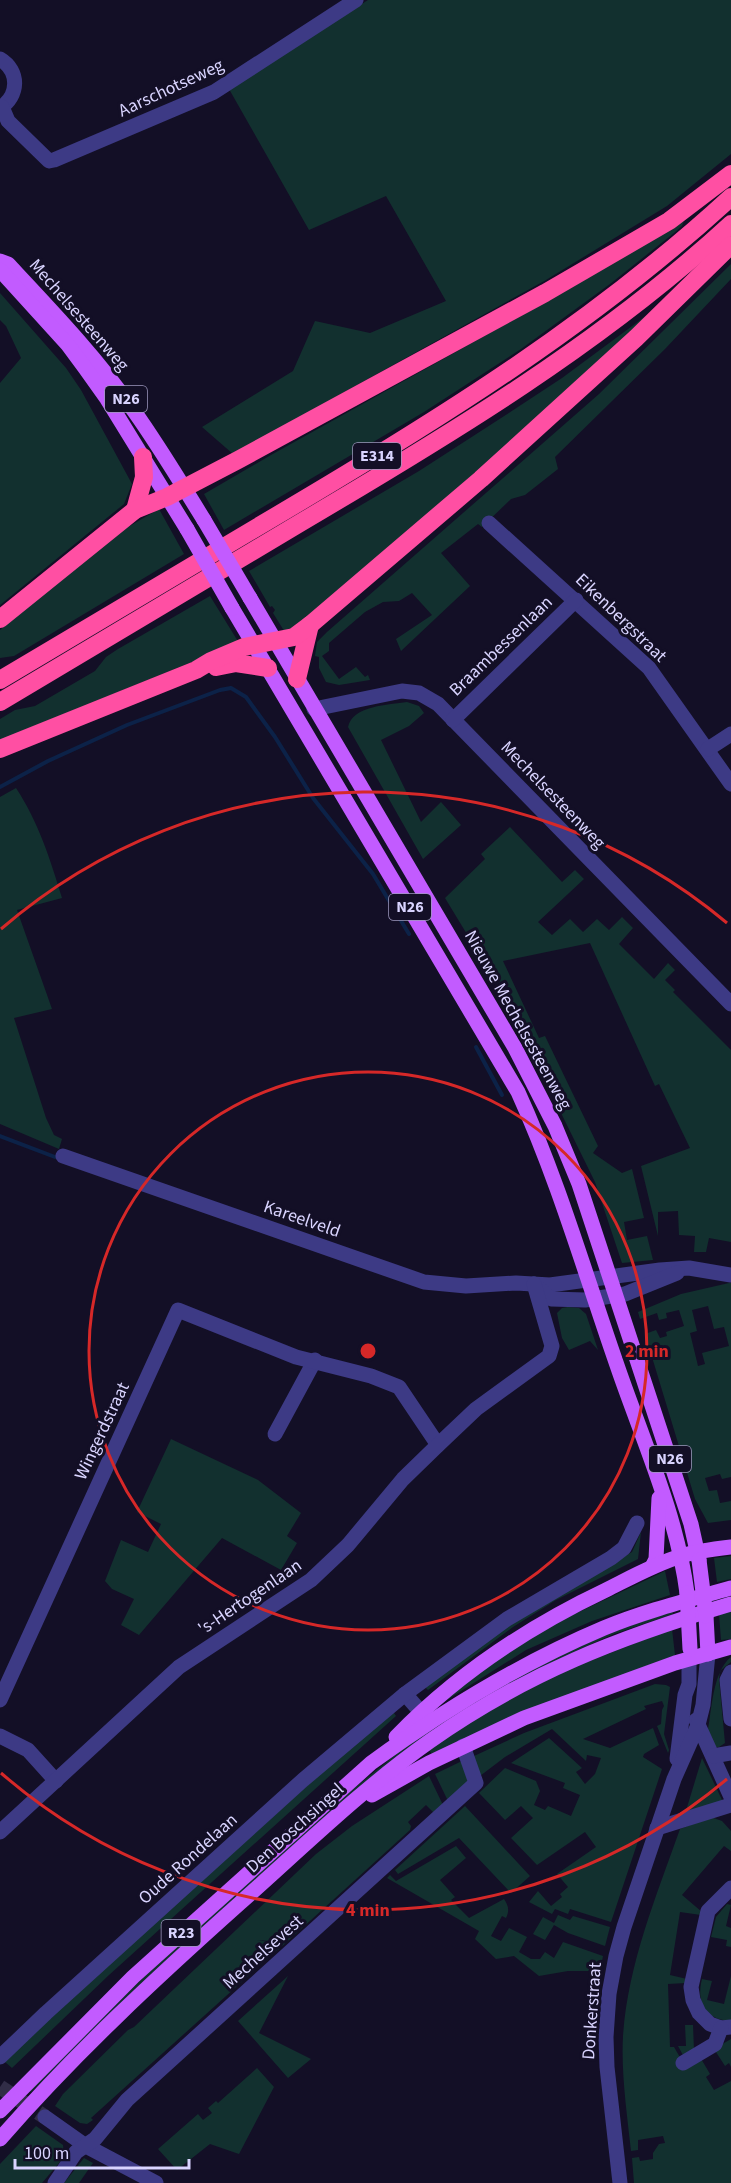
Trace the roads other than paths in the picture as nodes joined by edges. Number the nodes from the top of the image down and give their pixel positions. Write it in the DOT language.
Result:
graph roads {
  1 [pos="356,0"];
  2 [pos="0,60"];
  3 [pos="1,107"];
  4 [pos="731,174"];
  5 [pos="731,197"];
  6 [pos="731,224"];
  7 [pos="731,245"];
  8 [pos="0,261"];
  9 [pos="0,270"];
  10 [pos="144,424"];
  11 [pos="129,433"];
  12 [pos="143,457"];
  13 [pos="184,488"];
  14 [pos="167,497"];
  15 [pos="135,510"];
  16 [pos="204,520"];
  17 [pos="489,523"];
  18 [pos="187,529"];
  19 [pos="576,600"];
  20 [pos="0,619"];
  21 [pos="310,625"];
  22 [pos="275,642"];
  23 [pos="254,644"];
  24 [pos="268,668"];
  25 [pos="196,670"];
  26 [pos="297,679"];
  27 [pos="0,680"];
  28 [pos="0,702"];
  29 [pos="314,709"];
  30 [pos="295,713"];
  31 [pos="453,720"];
  32 [pos="731,734"];
  33 [pos="708,748"];
  34 [pos="0,749"];
  35 [pos="731,784"];
  36 [pos="731,1004"];
  37 [pos="63,1156"];
  38 [pos="688,1268"];
  39 [pos="731,1275"];
  40 [pos="610,1277"];
  41 [pos="589,1280"];
  42 [pos="534,1284"];
  43 [pos="616,1296"];
  44 [pos="595,1299"];
  45 [pos="567,1348"];
  46 [pos="546,1359"];
  47 [pos="315,1360"];
  48 [pos="275,1434"];
  49 [pos="438,1445"];
  50 [pos="659,1483"];
  51 [pos="637,1523"];
  52 [pos="731,1547"];
  53 [pos="698,1556"];
  54 [pos="682,1560"];
  55 [pos="652,1567"];
  56 [pos="731,1588"];
  57 [pos="731,1604"];
  58 [pos="668,1615"];
  59 [pos="731,1647"];
  60 [pos="708,1649"];
  61 [pos="689,1654"];
  62 [pos="731,1672"];
  63 [pos="689,1684"];
  64 [pos="405,1694"];
  65 [pos="0,1700"];
  66 [pos="420,1711"];
  67 [pos="731,1719"];
  68 [pos="698,1725"];
  69 [pos="0,1736"];
  70 [pos="463,1746"];
  71 [pos="731,1753"];
  72 [pos="713,1756"];
  73 [pos="371,1763"];
  74 [pos="674,1779"];
  75 [pos="56,1781"];
  76 [pos="358,1797"];
  77 [pos="731,1797"];
  78 [pos="731,1805"];
  79 [pos="21,1811"];
  80 [pos="0,1823"];
  81 [pos="657,1828"];
  82 [pos="0,1832"];
  83 [pos="731,1888"];
  84 [pos="726,2028"];
  85 [pos="0,2057"];
  86 [pos="683,2063"];
  87 [pos="0,2111"];
  88 [pos="45,2117"];
  89 [pos="0,2139"];
  90 [pos="86,2146"];
  91 [pos="55,2183"];
  92 [pos="156,2183"];
  93 [pos="620,2183"];
  1 -- 3 [label="street, Aarschotseweg"];
  2 -- 3 [label="street"];
  4 -- 13 [label="highway"];
  5 -- 27 [label="highway, E314"];
  6 -- 28 [label="highway, E314"];
  7 -- 21 [label="highway"];
  8 -- 10 [label="main road, Mechelsesteenweg / N26"];
  9 -- 11 [label="main road, Mechelsesteenweg / N26"];
  10 -- 11 [label="main road"];
  10 -- 13 [label="main road, Mechelsesteenweg / N26"];
  11 -- 12 [label="main road, Mechelsesteenweg / N26"];
  12 -- 14 [label="main road, Mechelsesteenweg / N26"];
  12 -- 15 [label="highway"];
  13 -- 14 [label="highway"];
  13 -- 16 [label="main road, Mechelsesteenweg / N26"];
  14 -- 15 [label="highway"];
  14 -- 18 [label="main road, Mechelsesteenweg / N26"];
  15 -- 20 [label="highway"];
  16 -- 22 [label="main road, Nieuwe Mechelsesteenweg / N26, bridge"];
  17 -- 19 [label="street, Eikenbergstraat"];
  18 -- 23 [label="main road, Nieuwe Mechelsesteenweg / N26, bridge"];
  19 -- 31 [label="street, Braambessenlaan"];
  19 -- 33 [label="street, Eikenbergstraat"];
  21 -- 22 [label="highway"];
  21 -- 26 [label="highway"];
  22 -- 23 [label="highway"];
  22 -- 26 [label="main road, Nieuwe Mechelsesteenweg / N26"];
  23 -- 24 [label="main road, Nieuwe Mechelsesteenweg / N26"];
  23 -- 25 [label="highway"];
  24 -- 25 [label="highway"];
  24 -- 30 [label="main road, Nieuwe Mechelsesteenweg / N26"];
  25 -- 34 [label="highway"];
  26 -- 29 [label="main road, Nieuwe Mechelsesteenweg / N26"];
  29 -- 30 [label="main road"];
  29 -- 31 [label="street, Mechelsesteenweg"];
  29 -- 40 [label="main road, Nieuwe Mechelsesteenweg / N26"];
  30 -- 41 [label="main road, Nieuwe Mechelsesteenweg / N26"];
  31 -- 36 [label="street, Mechelsesteenweg"];
  32 -- 33 [label="street"];
  33 -- 35 [label="street, Eikenbergstraat"];
  37 -- 42 [label="street, Kareelveld"];
  38 -- 39 [label="street, Kareelveld"];
  38 -- 40 [label="street, Kareelveld"];
  38 -- 43 [label="street"];
  40 -- 41 [label="street, Kareelveld"];
  40 -- 43 [label="main road, Nieuwe Mechelsesteenweg / N26"];
  41 -- 42 [label="street, Kareelveld"];
  41 -- 44 [label="main road, Nieuwe Mechelsesteenweg / N26"];
  42 -- 44 [label="street"];
  42 -- 46 [label="street"];
  43 -- 44 [label="street"];
  43 -- 53 [label="main road, Nieuwe Mechelsesteenweg / N26"];
  44 -- 50 [label="main road, Nieuwe Mechelsesteenweg / N26"];
  45 -- 46 [label="street, 's-Hertogenlaan"];
  46 -- 49 [label="street, 's-Hertogenlaan"];
  47 -- 48 [label="street"];
  47 -- 49 [label="street, Wingerdstraat"];
  47 -- 65 [label="street, Wingerdstraat"];
  49 -- 75 [label="street, 's-Hertogenlaan"];
  50 -- 54 [label="main road, Nieuwe Mechelsesteenweg / N26"];
  50 -- 55 [label="main road"];
  51 -- 64 [label="street, Oude Rondelaan"];
  52 -- 53 [label="main road"];
  53 -- 54 [label="main road"];
  53 -- 60 [label="main road, Nieuwe Mechelsesteenweg / N26, bridge"];
  54 -- 55 [label="main road"];
  54 -- 61 [label="main road, Nieuwe Mechelsesteenweg / N26, bridge"];
  55 -- 66 [label="main road"];
  56 -- 58 [label="main road, R23"];
  57 -- 58 [label="main road, R23"];
  58 -- 73 [label="main road, Den Boschsingel / R23"];
  58 -- 76 [label="main road, Den Boschsingel / R23"];
  59 -- 60 [label="main road"];
  60 -- 61 [label="main road"];
  60 -- 68 [label="street, Donkerstraat"];
  61 -- 63 [label="street, Donkerstraat"];
  61 -- 70 [label="main road"];
  62 -- 67 [label="street"];
  63 -- 68 [label="street"];
  63 -- 74 [label="street, Donkerstraat"];
  64 -- 66 [label="street"];
  64 -- 85 [label="street, Oude Rondelaan"];
  66 -- 73 [label="main road"];
  68 -- 72 [label="street"];
  68 -- 74 [label="street, Donkerstraat"];
  69 -- 75 [label="street"];
  70 -- 76 [label="main road"];
  70 -- 90 [label="street, Mechelsevest"];
  71 -- 72 [label="street"];
  72 -- 77 [label="street"];
  73 -- 87 [label="main road, Den Boschsingel / R23"];
  74 -- 81 [label="street, Donkerstraat"];
  75 -- 79 [label="street, 's-Hertogenlaan"];
  76 -- 89 [label="main road, Den Boschsingel / R23"];
  78 -- 81 [label="street"];
  79 -- 80 [label="street, 's-Hertogenlaan"];
  79 -- 82 [label="street, 's-Hertogenlaan"];
  81 -- 93 [label="street, Donkerstraat"];
  83 -- 84 [label="street"];
  84 -- 86 [label="street"];
  88 -- 90 [label="street"];
  90 -- 91 [label="street, Mechelsevest"];
  90 -- 92 [label="street"];
}
